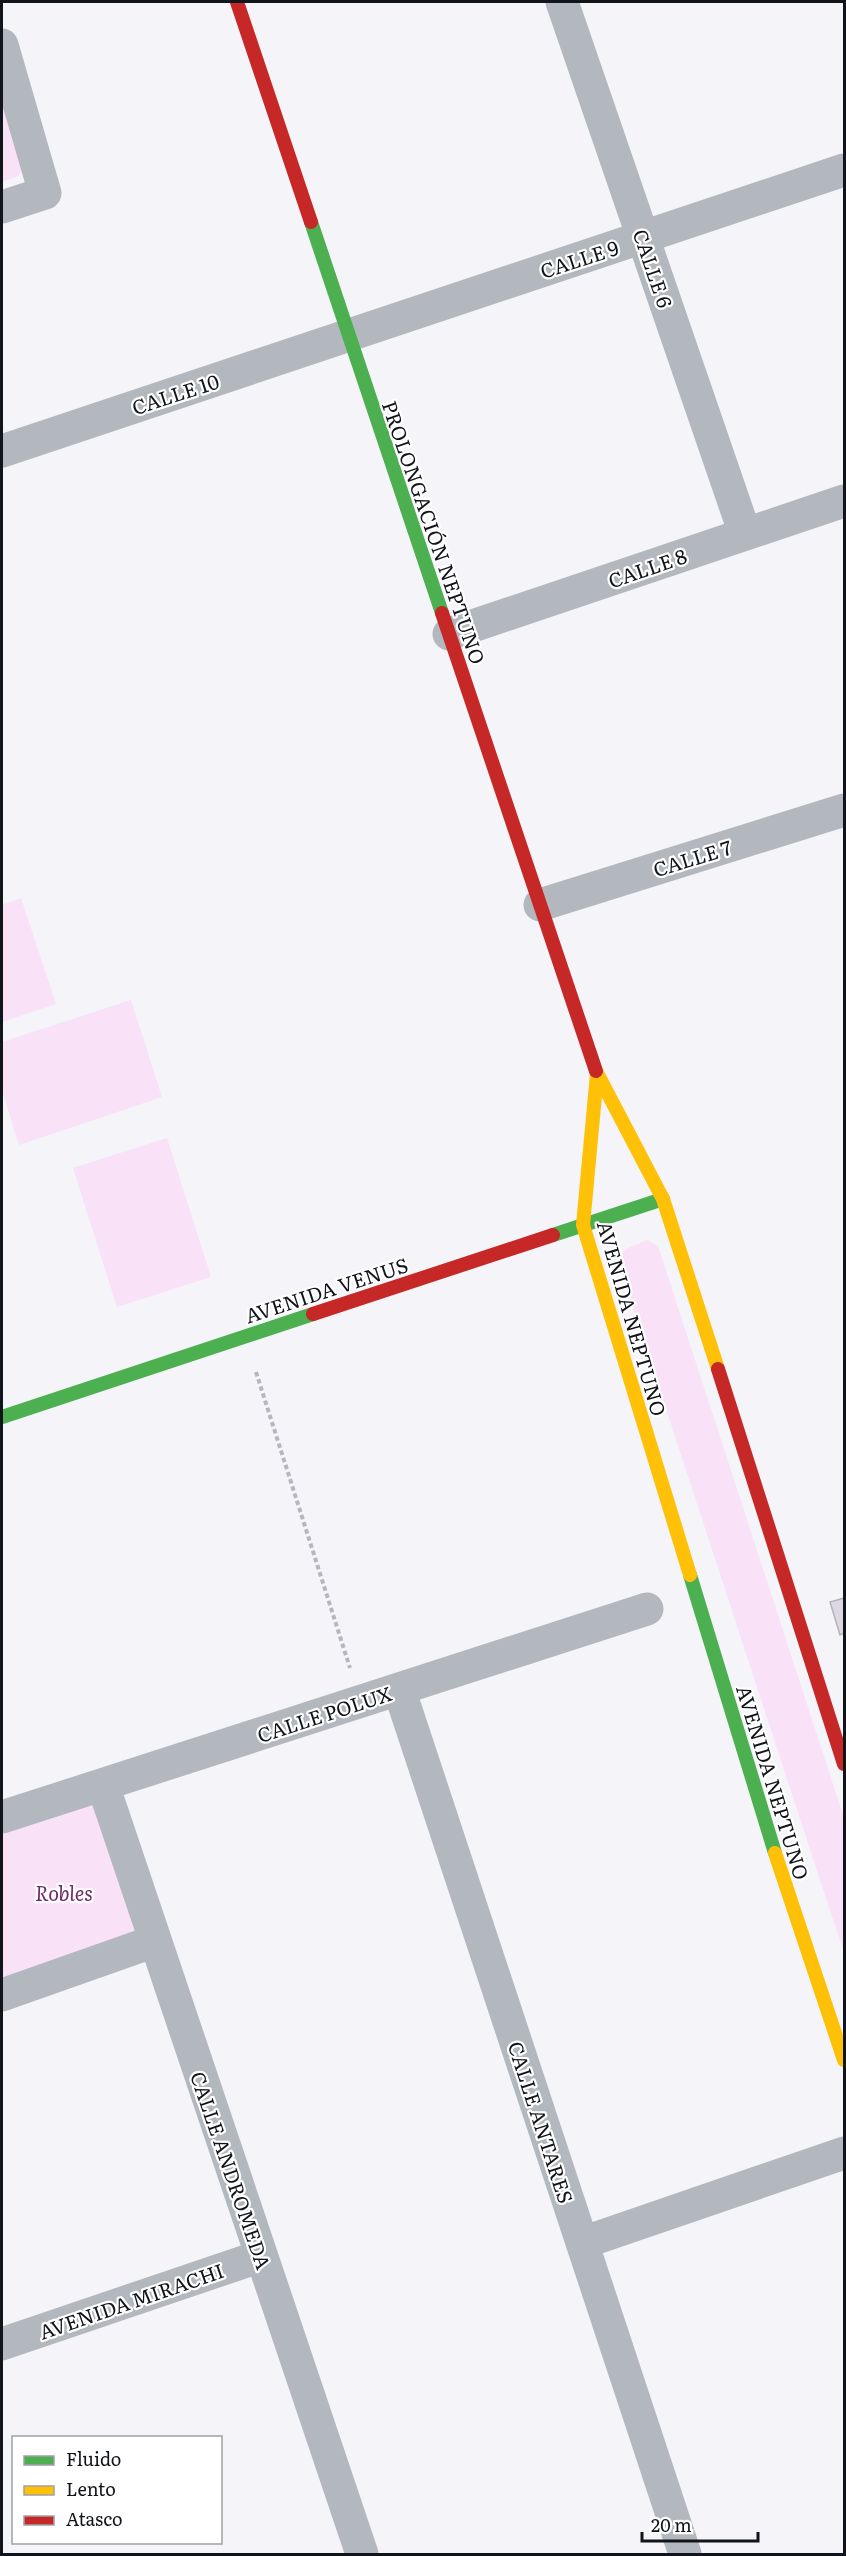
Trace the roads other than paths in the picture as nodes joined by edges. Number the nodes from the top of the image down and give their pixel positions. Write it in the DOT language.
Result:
graph roads {
  1 [pos="237,2"];
  2 [pos="562,2"];
  3 [pos="2,45"];
  4 [pos="844,170"];
  5 [pos="2,207"];
  6 [pos="644,237"];
  7 [pos="349,335"];
  8 [pos="2,451"];
  9 [pos="844,501"];
  10 [pos="745,534"];
  11 [pos="449,634"];
  12 [pos="844,810"];
  13 [pos="540,905"];
  14 [pos="597,1074"];
  15 [pos="663,1199"];
  16 [pos="583,1225"];
  17 [pos="2,1417"];
  18 [pos="647,1609"];
  19 [pos="399,1689"];
  20 [pos="844,1764"];
  21 [pos="103,1785"];
  22 [pos="2,1817"];
  23 [pos="155,1941"];
  24 [pos="2,1995"];
  25 [pos="844,2060"];
  26 [pos="844,2153"];
  27 [pos="582,2243"];
  28 [pos="261,2256"];
  29 [pos="2,2344"];
  30 [pos="362,2554"];
  31 [pos="685,2554"];
  1 -- 7 [label="street, PROLONGACIÓN NEPTUNO"];
  2 -- 6 [label="street, CALLE 6"];
  3 -- 5 [label="street"];
  4 -- 6 [label="street, CALLE 9"];
  6 -- 7 [label="street, CALLE 9"];
  6 -- 10 [label="street, CALLE 6"];
  7 -- 8 [label="street, CALLE 10"];
  7 -- 11 [label="street, PROLONGACIÓN NEPTUNO"];
  9 -- 10 [label="street, CALLE 8"];
  10 -- 11 [label="street, CALLE 8"];
  11 -- 13 [label="street, PROLONGACIÓN NEPTUNO"];
  12 -- 13 [label="street, CALLE 7"];
  13 -- 14 [label="street, PROLONGACIÓN NEPTUNO"];
  14 -- 15 [label="street"];
  14 -- 16 [label="street, AVENIDA NEPTUNO"];
  15 -- 16 [label="street, AVENIDA VENUS"];
  15 -- 20 [label="street"];
  16 -- 17 [label="street, AVENIDA VENUS"];
  16 -- 25 [label="street, AVENIDA NEPTUNO"];
  18 -- 19 [label="street, CALLE POLUX"];
  19 -- 21 [label="street, CALLE POLUX"];
  19 -- 27 [label="street, CALLE ANTARES"];
  21 -- 22 [label="street, CALLE POLUX"];
  21 -- 23 [label="street, CALLE ANDROMEDA"];
  23 -- 24 [label="street"];
  23 -- 28 [label="street, CALLE ANDROMEDA"];
  26 -- 27 [label="street"];
  27 -- 31 [label="street, CALLE ANTARES"];
  28 -- 29 [label="street, AVENIDA MIRACHI"];
  28 -- 30 [label="street, CALLE ANDROMEDA"];
}
